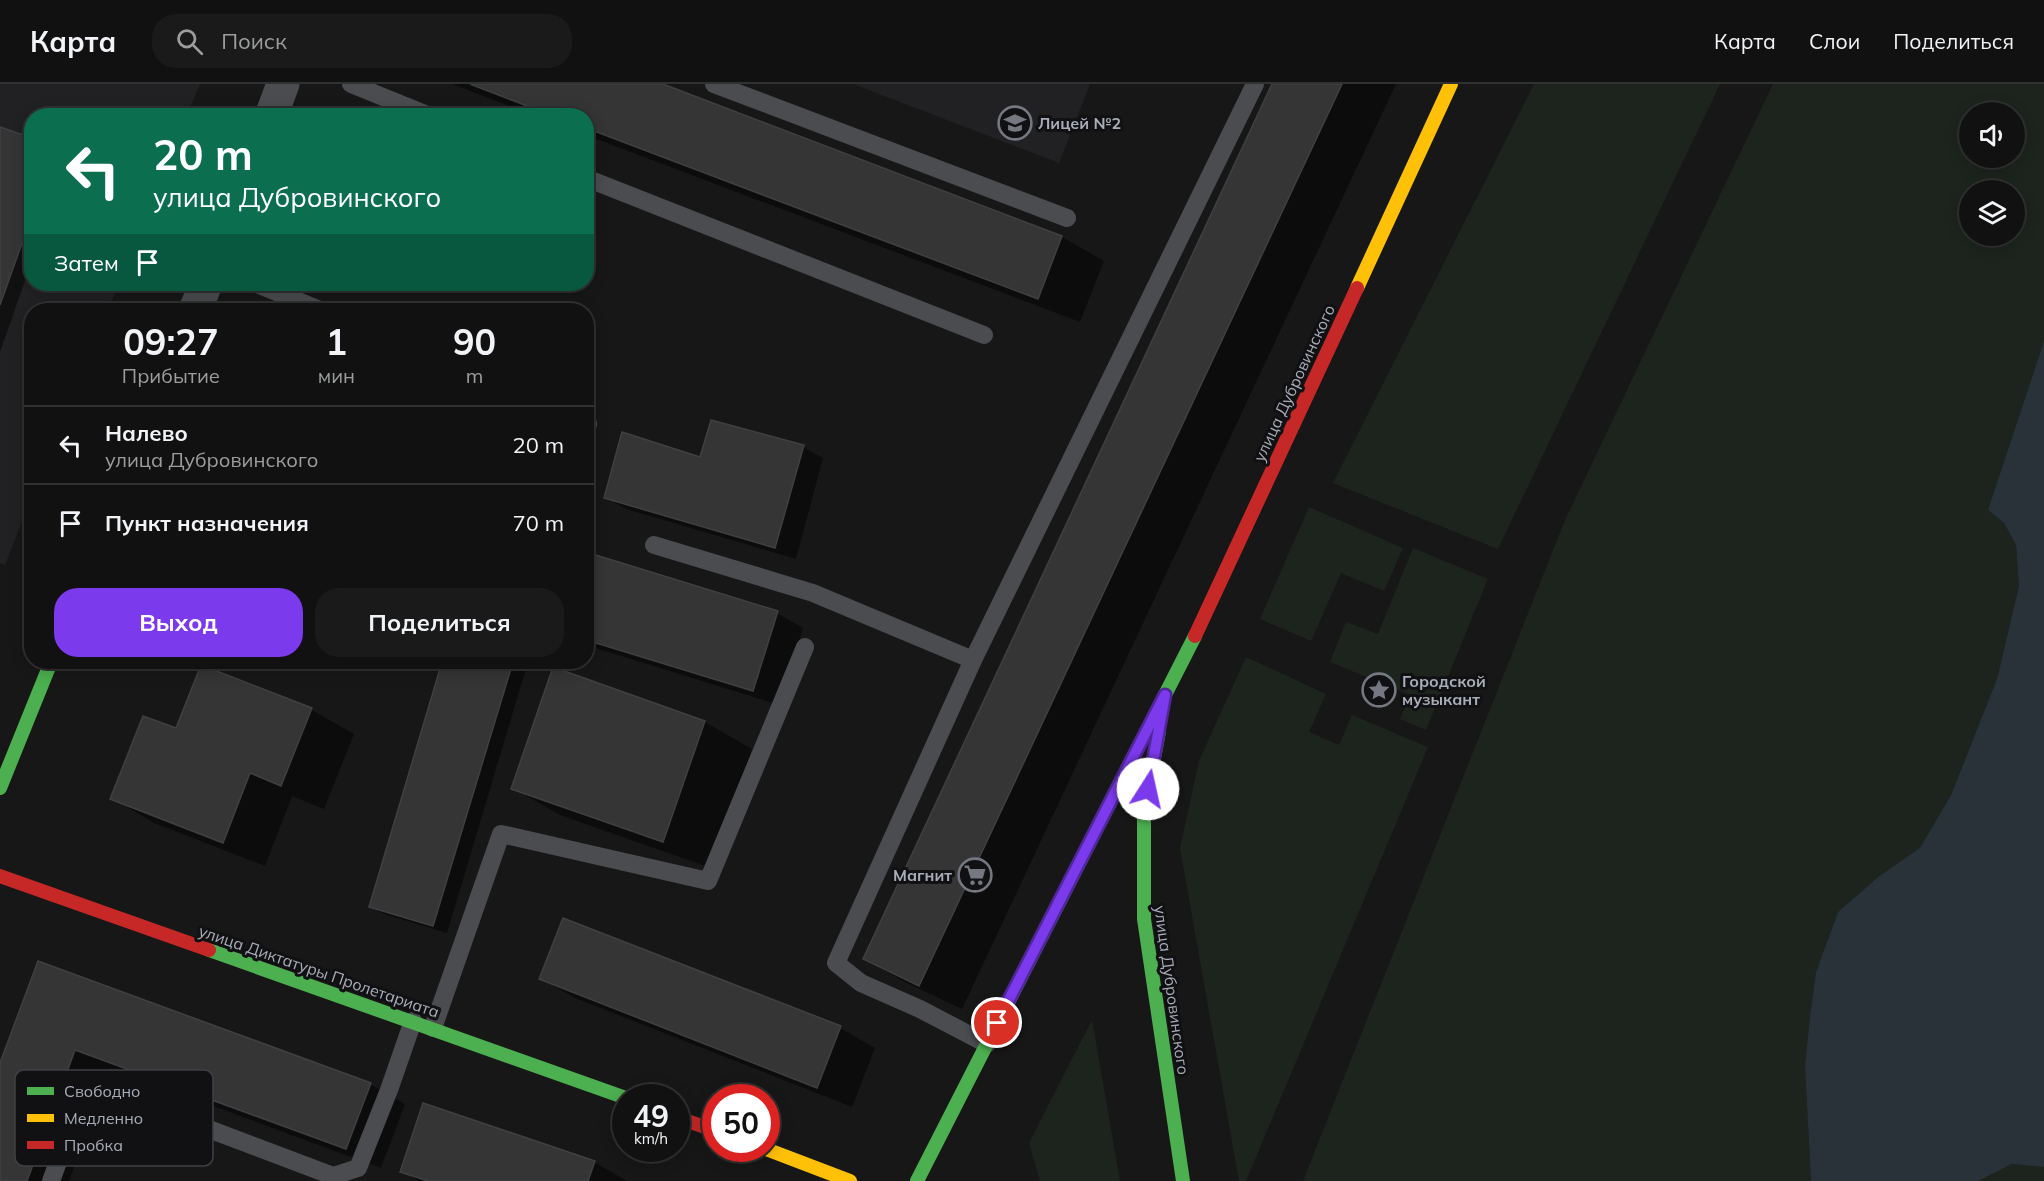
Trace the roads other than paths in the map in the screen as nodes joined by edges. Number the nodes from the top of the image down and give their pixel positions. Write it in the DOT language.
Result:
graph roads {
  1 [pos="283,84"];
  2 [pos="351,84"];
  3 [pos="714,84"];
  4 [pos="1255,84"];
  5 [pos="1451,84"];
  6 [pos="274,108"];
  7 [pos="410,108"];
  8 [pos="594,181"];
  9 [pos="1067,218"];
  10 [pos="274,291"];
  11 [pos="303,303"];
  12 [pos="984,335"];
  13 [pos="654,545"];
  14 [pos="805,647"];
  15 [pos="973,660"];
  16 [pos="48,669"];
  17 [pos="1165,695"];
  18 [pos="0,788"];
  19 [pos="0,876"];
  20 [pos="413,1021"];
  21 [pos="433,1028"];
  22 [pos="987,1044"];
  23 [pos="612,1093"];
  24 [pos="213,1131"];
  25 [pos="780,1154"];
  26 [pos="57,1166"];
  27 [pos="51,1181"];
  28 [pos="850,1181"];
  29 [pos="917,1181"];
  30 [pos="1183,1181"];
  1 -- 6 [label="street"];
  2 -- 7 [label="lane"];
  3 -- 9 [label="lane"];
  4 -- 15 [label="lane"];
  5 -- 17 [label="main road, улица Дубровинского"];
  8 -- 12 [label="lane"];
  10 -- 11 [label="lane"];
  13 -- 15 [label="lane"];
  14 -- 21 [label="lane"];
  15 -- 22 [label="lane"];
  16 -- 18 [label="main road"];
  17 -- 22 [label="main road, улица Дубровинского"];
  17 -- 30 [label="main road, улица Дубровинского"];
  19 -- 20 [label="main road, улица Диктатуры Пролетариата"];
  20 -- 21 [label="main road, улица Диктатуры Пролетариата"];
  20 -- 24 [label="lane"];
  21 -- 23 [label="main road, улица Диктатуры Пролетариата"];
  22 -- 29 [label="main road, улица Дубровинского"];
  25 -- 28 [label="main road"];
  26 -- 27 [label="lane"];
}
